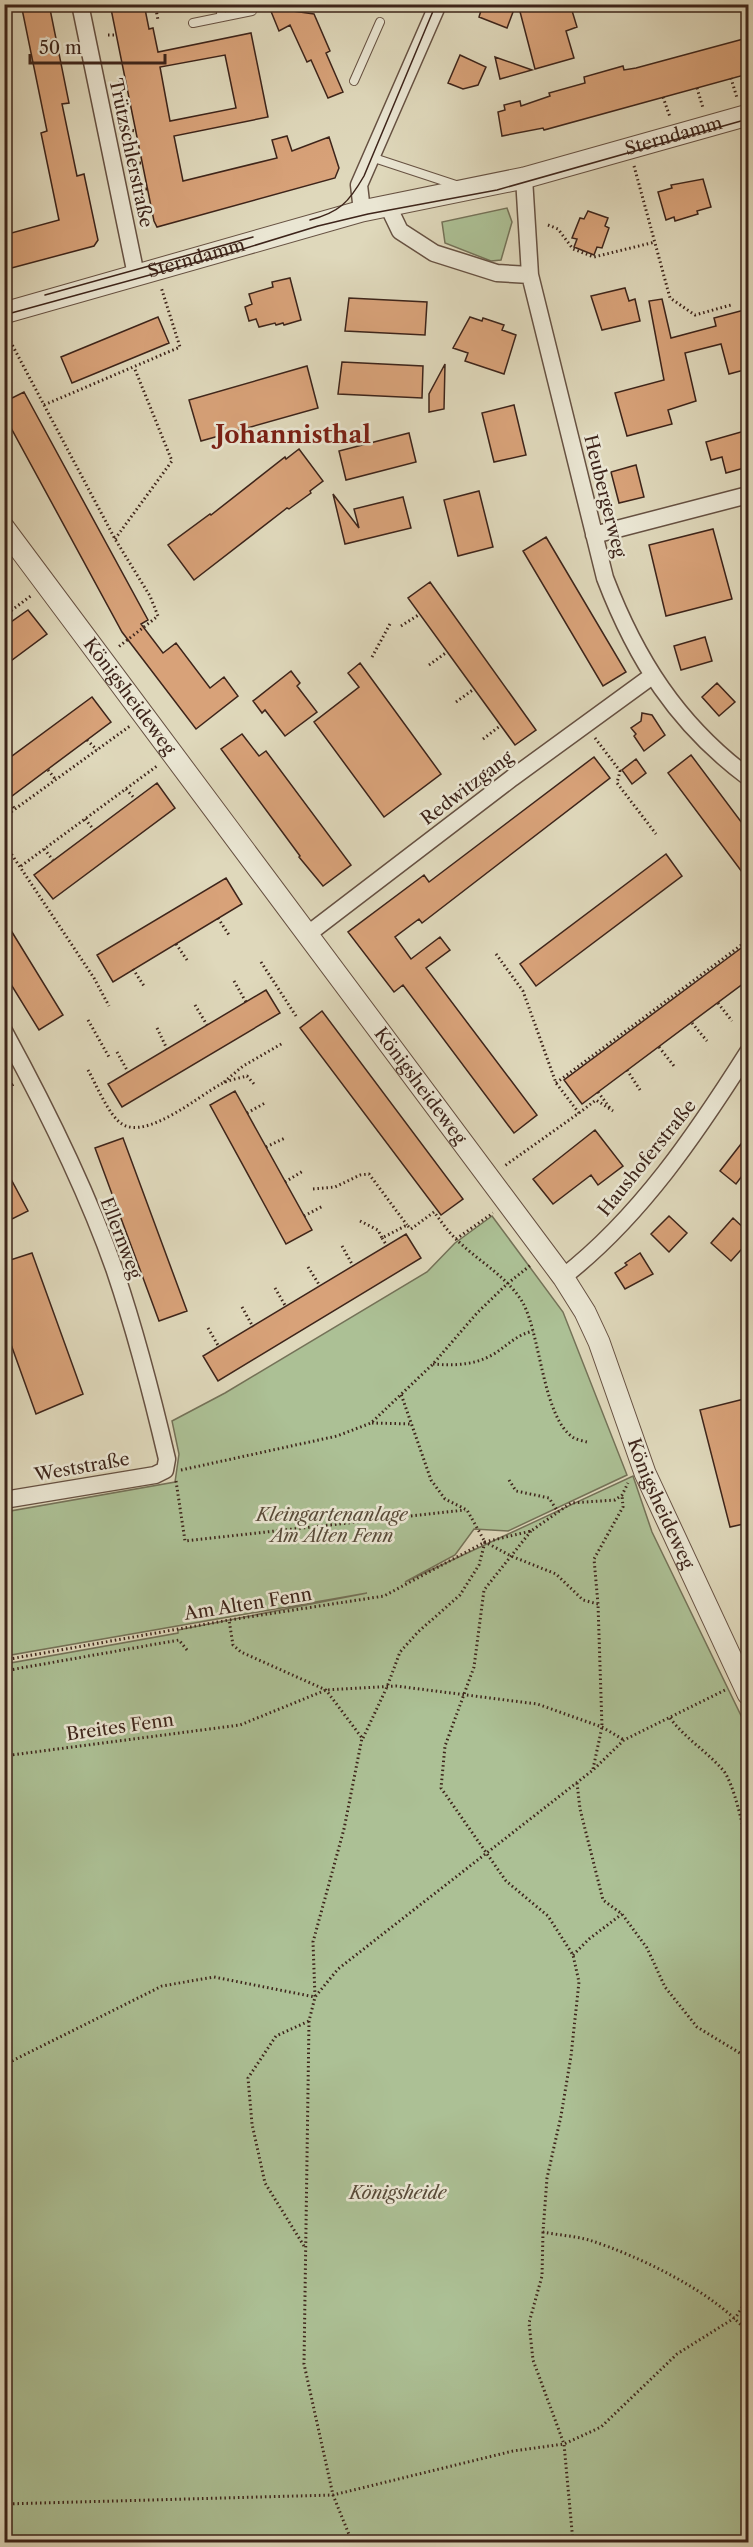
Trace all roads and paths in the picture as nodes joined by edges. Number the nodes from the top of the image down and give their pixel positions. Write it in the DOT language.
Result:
graph roads {
  1 [pos="80,4"];
  2 [pos="155,4"];
  3 [pos="219,4"];
  4 [pos="438,4"];
  5 [pos="252,11"];
  6 [pos="222,17"];
  7 [pos="159,20"];
  8 [pos="380,22"];
  9 [pos="193,23"];
  10 [pos="108,35"];
  11 [pos="116,35"];
  12 [pos="731,78"];
  13 [pos="125,80"];
  14 [pos="118,81"];
  15 [pos="354,81"];
  16 [pos="697,88"];
  17 [pos="663,97"];
  18 [pos="743,106"];
  19 [pos="702,108"];
  20 [pos="670,117"];
  21 [pos="128,130"];
  22 [pos="136,131"];
  23 [pos="629,150"];
  24 [pos="371,157"];
  25 [pos="135,163"];
  26 [pos="142,163"];
  27 [pos="525,178"];
  28 [pos="141,189"];
  29 [pos="147,189"];
  30 [pos="471,190"];
  31 [pos="388,206"];
  32 [pos="362,211"];
  33 [pos="549,225"];
  34 [pos="655,242"];
  35 [pos="146,272"];
  36 [pos="530,275"];
  37 [pos="731,305"];
  38 [pos="4,313"];
  39 [pos="4,338"];
  40 [pos="134,367"];
  41 [pos="44,405"];
  42 [pos="748,495"];
  43 [pos="4,528"];
  44 [pos="594,536"];
  45 [pos="115,539"];
  46 [pos="46,585"];
  47 [pos="420,614"];
  48 [pos="4,616"];
  49 [pos="390,624"];
  50 [pos="400,626"];
  51 [pos="447,652"];
  52 [pos="372,657"];
  53 [pos="102,659"];
  54 [pos="429,665"];
  55 [pos="652,676"];
  56 [pos="474,689"];
  57 [pos="456,702"];
  58 [pos="144,717"];
  59 [pos="585,725"];
  60 [pos="500,726"];
  61 [pos="483,739"];
  62 [pos="87,740"];
  63 [pos="97,750"];
  64 [pos="173,754"];
  65 [pos="48,770"];
  66 [pos="748,777"];
  67 [pos="56,780"];
  68 [pos="126,789"];
  69 [pos="7,800"];
  70 [pos="135,800"];
  71 [pos="15,809"];
  72 [pos="4,817"];
  73 [pos="85,819"];
  74 [pos="94,830"];
  75 [pos="656,834"];
  76 [pos="4,843"];
  77 [pos="44,849"];
  78 [pos="53,860"];
  79 [pos="21,866"];
  80 [pos="218,918"];
  81 [pos="308,934"];
  82 [pos="229,935"];
  83 [pos="748,940"];
  84 [pos="176,944"];
  85 [pos="496,954"];
  86 [pos="187,960"];
  87 [pos="261,962"];
  88 [pos="133,969"];
  89 [pos="234,981"];
  90 [pos="144,986"];
  91 [pos="246,1002"];
  92 [pos="718,1004"];
  93 [pos="195,1005"];
  94 [pos="110,1006"];
  95 [pos="296,1016"];
  96 [pos="88,1020"];
  97 [pos="732,1022"];
  98 [pos="692,1023"];
  99 [pos="207,1025"];
  100 [pos="157,1028"];
  101 [pos="4,1031"];
  102 [pos="706,1041"];
  103 [pos="283,1042"];
  104 [pos="659,1047"];
  105 [pos="167,1049"];
  106 [pos="117,1052"];
  107 [pos="748,1052"];
  108 [pos="109,1057"];
  109 [pos="674,1066"];
  110 [pos="88,1070"];
  111 [pos="627,1070"];
  112 [pos="128,1072"];
  113 [pos="222,1083"];
  114 [pos="556,1083"];
  115 [pos="254,1084"];
  116 [pos="640,1089"];
  117 [pos="598,1092"];
  118 [pos="265,1103"];
  119 [pos="247,1113"];
  120 [pos="579,1113"];
  121 [pos="285,1138"];
  122 [pos="266,1147"];
  123 [pos="303,1171"];
  124 [pos="489,1177"];
  125 [pos="285,1182"];
  126 [pos="313,1188"];
  127 [pos="508,1202"];
  128 [pos="322,1206"];
  129 [pos="304,1216"];
  130 [pos="360,1221"];
  131 [pos="407,1225"];
  132 [pos="382,1238"];
  133 [pos="456,1239"];
  134 [pos="342,1246"];
  135 [pos="387,1246"];
  136 [pos="546,1254"];
  137 [pos="353,1266"];
  138 [pos="309,1267"];
  139 [pos="563,1277"];
  140 [pos="507,1284"];
  141 [pos="320,1286"];
  142 [pos="275,1288"];
  143 [pos="286,1306"];
  144 [pos="242,1307"];
  145 [pos="253,1327"];
  146 [pos="208,1328"];
  147 [pos="533,1331"];
  148 [pos="219,1347"];
  149 [pos="433,1364"];
  150 [pos="401,1394"];
  151 [pos="371,1423"];
  152 [pos="412,1424"];
  153 [pos="587,1442"];
  154 [pos="165,1470"];
  155 [pos="645,1473"];
  156 [pos="509,1480"];
  157 [pos="622,1495"];
  158 [pos="4,1500"];
  159 [pos="467,1510"];
  160 [pos="558,1512"];
  161 [pos="531,1531"];
  162 [pos="485,1542"];
  163 [pos="511,1556"];
  164 [pos="598,1604"];
  165 [pos="229,1620"];
  166 [pos="188,1650"];
  167 [pos="4,1660"];
  168 [pos="4,1671"];
  169 [pos="387,1687"];
  170 [pos="746,1688"];
  171 [pos="326,1690"];
  172 [pos="466,1694"];
  173 [pos="670,1718"];
  174 [pos="602,1727"];
  175 [pos="624,1740"];
  176 [pos="361,1742"];
  177 [pos="4,1756"];
  178 [pos="593,1770"];
  179 [pos="577,1782"];
  180 [pos="748,1849"];
  181 [pos="485,1854"];
  182 [pos="622,1914"];
  183 [pos="573,1955"];
  184 [pos="315,1996"];
  185 [pos="309,2021"];
  186 [pos="748,2058"];
  187 [pos="4,2065"];
  188 [pos="543,2232"];
  189 [pos="305,2248"];
  190 [pos="748,2298"];
  191 [pos="736,2317"];
  192 [pos="748,2333"];
  193 [pos="564,2444"];
  194 [pos="333,2495"];
  195 [pos="4,2504"];
  196 [pos="352,2542"];
  197 [pos="573,2542"];
  1 -- 35 [label="street, Trützschlerstraße"];
  2 -- 7 [label="path"];
  3 -- 6 [label="lane"];
  4 -- 24 [label="street"];
  5 -- 6 [label="lane"];
  6 -- 9 [label="lane"];
  8 -- 15 [label="lane"];
  10 -- 11 [label="path"];
  12 -- 18 [label="path"];
  13 -- 14 [label="path"];
  16 -- 19 [label="path"];
  17 -- 20 [label="path"];
  18 -- 23 [label="street, Sterndamm"];
  21 -- 22 [label="path"];
  23 -- 27 [label="street, Sterndamm"];
  23 -- 34 [label="path"];
  24 -- 30 [label="lane"];
  24 -- 32 [label="street"];
  25 -- 26 [label="path"];
  27 -- 30 [label="street, Sterndamm"];
  27 -- 36 [label="street, Heubergerweg"];
  28 -- 29 [label="path"];
  30 -- 31 [label="street, Sterndamm"];
  31 -- 32 [label="street, Sterndamm"];
  31 -- 36 [label="street"];
  32 -- 35 [label="street, Sterndamm"];
  33 -- 34 [label="path"];
  34 -- 37 [label="path"];
  35 -- 38 [label="street, Sterndamm"];
  35 -- 40 [label="path"];
  36 -- 44 [label="street, Heubergerweg"];
  39 -- 41 [label="path"];
  40 -- 41 [label="path"];
  40 -- 45 [label="path"];
  41 -- 45 [label="path"];
  42 -- 44 [label="street"];
  43 -- 46 [label="street, Königsheideweg"];
  44 -- 55 [label="street, Heubergerweg"];
  45 -- 53 [label="path"];
  46 -- 48 [label="path"];
  46 -- 53 [label="street, Königsheideweg"];
  47 -- 50 [label="path"];
  49 -- 52 [label="path"];
  51 -- 54 [label="path"];
  53 -- 58 [label="street, Königsheideweg"];
  55 -- 59 [label="street, Redwitzgang"];
  55 -- 66 [label="street, Heubergerweg"];
  56 -- 57 [label="path"];
  58 -- 63 [label="path"];
  58 -- 64 [label="street, Königsheideweg"];
  59 -- 75 [label="path"];
  59 -- 81 [label="street, Redwitzgang"];
  60 -- 61 [label="path"];
  62 -- 63 [label="path"];
  63 -- 67 [label="path"];
  64 -- 68 [label="path"];
  64 -- 81 [label="street, Königsheideweg"];
  65 -- 67 [label="path"];
  67 -- 71 [label="path"];
  68 -- 70 [label="path"];
  68 -- 73 [label="path"];
  69 -- 71 [label="path"];
  71 -- 72 [label="path"];
  73 -- 74 [label="path"];
  73 -- 77 [label="path"];
  76 -- 79 [label="path"];
  77 -- 78 [label="path"];
  77 -- 79 [label="path"];
  79 -- 94 [label="path"];
  80 -- 82 [label="path"];
  81 -- 124 [label="street, Königsheideweg"];
  83 -- 114 [label="path"];
  84 -- 86 [label="path"];
  85 -- 114 [label="path"];
  87 -- 95 [label="path"];
  88 -- 90 [label="path"];
  89 -- 91 [label="path"];
  92 -- 97 [label="path"];
  93 -- 99 [label="path"];
  96 -- 108 [label="path"];
  98 -- 102 [label="path"];
  100 -- 105 [label="path"];
  101 -- 154 [label="street, Ellernweg"];
  103 -- 113 [label="path"];
  104 -- 109 [label="path"];
  106 -- 112 [label="path"];
  107 -- 139 [label="street, Haushoferstraße"];
  110 -- 113 [label="path"];
  111 -- 116 [label="path"];
  113 -- 115 [label="path"];
  114 -- 120 [label="path"];
  117 -- 120 [label="path"];
  118 -- 119 [label="path"];
  120 -- 124 [label="path"];
  121 -- 122 [label="path"];
  123 -- 125 [label="path"];
  124 -- 127 [label="street, Königsheideweg"];
  126 -- 131 [label="path"];
  127 -- 133 [label="path"];
  127 -- 136 [label="street, Königsheideweg"];
  128 -- 129 [label="path"];
  130 -- 132 [label="path"];
  131 -- 132 [label="path"];
  131 -- 133 [label="path"];
  132 -- 135 [label="path"];
  133 -- 140 [label="path"];
  134 -- 137 [label="path"];
  136 -- 139 [label="street, Königsheideweg"];
  136 -- 140 [label="path"];
  138 -- 141 [label="path"];
  139 -- 155 [label="street, Königsheideweg"];
  140 -- 147 [label="path"];
  140 -- 149 [label="path"];
  142 -- 143 [label="path"];
  144 -- 145 [label="path"];
  146 -- 148 [label="path"];
  147 -- 149 [label="path"];
  147 -- 153 [label="path"];
  149 -- 150 [label="path"];
  150 -- 151 [label="path"];
  150 -- 152 [label="path"];
  151 -- 152 [label="path"];
  151 -- 159 [label="path"];
  152 -- 159 [label="path"];
  154 -- 158 [label="street, Weststraße"];
  155 -- 157 [label="path"];
  155 -- 170 [label="street, Königsheideweg"];
  156 -- 160 [label="path"];
  157 -- 160 [label="path"];
  157 -- 164 [label="path"];
  159 -- 162 [label="path"];
  160 -- 161 [label="path"];
  161 -- 162 [label="path, Am Alten Fenn"];
  161 -- 163 [label="path"];
  162 -- 163 [label="path"];
  162 -- 165 [label="path, Am Alten Fenn"];
  162 -- 169 [label="path"];
  163 -- 164 [label="path"];
  163 -- 172 [label="path"];
  164 -- 174 [label="path"];
  165 -- 167 [label="path, Am Alten Fenn"];
  165 -- 171 [label="path"];
  166 -- 168 [label="path"];
  169 -- 171 [label="path"];
  169 -- 172 [label="path"];
  169 -- 176 [label="path"];
  170 -- 173 [label="path"];
  171 -- 176 [label="path"];
  171 -- 177 [label="path, Breites Fenn"];
  172 -- 174 [label="path"];
  172 -- 181 [label="path"];
  173 -- 175 [label="path"];
  173 -- 180 [label="path"];
  174 -- 175 [label="path"];
  174 -- 178 [label="path"];
  175 -- 178 [label="path"];
  176 -- 184 [label="path"];
  178 -- 179 [label="path"];
  179 -- 181 [label="path"];
  179 -- 182 [label="path"];
  181 -- 183 [label="path"];
  181 -- 184 [label="path"];
  182 -- 183 [label="path"];
  182 -- 186 [label="path"];
  183 -- 188 [label="path"];
  184 -- 185 [label="path"];
  184 -- 187 [label="path"];
  185 -- 189 [label="path"];
  185 -- 189 [label="path"];
  188 -- 191 [label="path"];
  188 -- 193 [label="path"];
  189 -- 194 [label="path"];
  190 -- 191 [label="path"];
  191 -- 192 [label="path"];
  191 -- 193 [label="path"];
  193 -- 194 [label="path"];
  193 -- 197 [label="path"];
  194 -- 195 [label="path"];
  194 -- 196 [label="path"];
}
